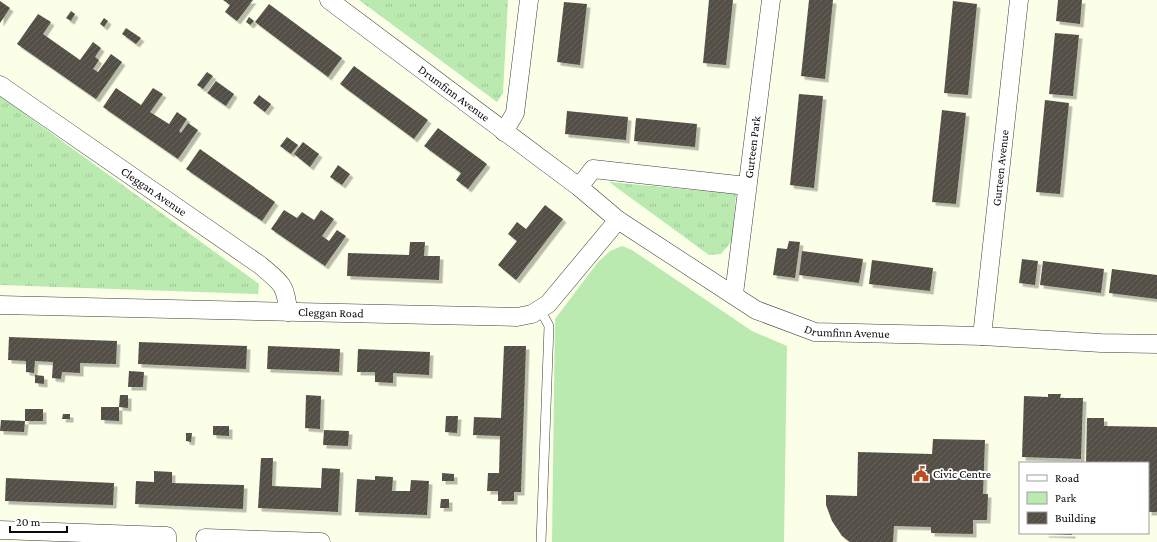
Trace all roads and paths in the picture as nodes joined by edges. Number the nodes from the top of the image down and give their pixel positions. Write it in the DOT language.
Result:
graph roads {
  1 [pos="329,0"];
  2 [pos="529,0"];
  3 [pos="770,0"];
  4 [pos="1019,0"];
  5 [pos="0,85"];
  6 [pos="504,132"];
  7 [pos="747,186"];
  8 [pos="579,187"];
  9 [pos="618,220"];
  10 [pos="734,294"];
  11 [pos="0,304"];
  12 [pos="540,309"];
  13 [pos="288,312"];
  14 [pos="982,336"];
  15 [pos="1157,344"];
  16 [pos="0,530"];
  17 [pos="205,538"];
  18 [pos="167,542"];
  19 [pos="321,542"];
  20 [pos="541,542"];
  1 -- 6 [label="street, Drumfinn Avenue"];
  2 -- 6 [label="street"];
  3 -- 7 [label="street, Gurteen Park"];
  4 -- 14 [label="street, Gurteen Avenue"];
  5 -- 13 [label="street, Cleggan Avenue"];
  6 -- 8 [label="street, Drumfinn Avenue"];
  7 -- 8 [label="street"];
  7 -- 10 [label="street, Gurteen Park"];
  8 -- 9 [label="street, Drumfinn Avenue"];
  9 -- 10 [label="street, Drumfinn Avenue"];
  9 -- 12 [label="street, Cleggan Road"];
  10 -- 14 [label="street, Drumfinn Avenue"];
  11 -- 13 [label="street, Cleggan Road"];
  12 -- 13 [label="street, Cleggan Road"];
  12 -- 20 [label="lane"];
  14 -- 15 [label="street, Drumfinn Avenue"];
  16 -- 18 [label="street"];
  17 -- 19 [label="street"];
}
